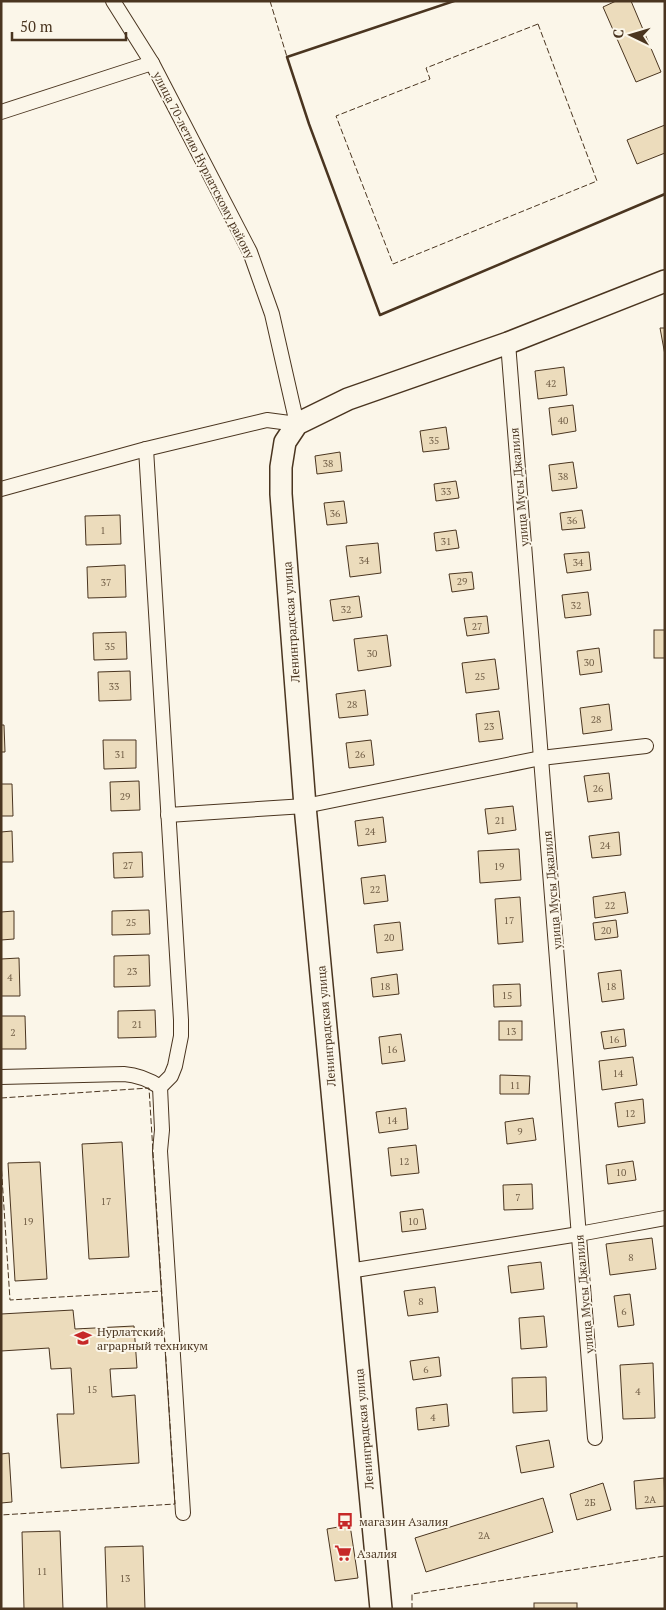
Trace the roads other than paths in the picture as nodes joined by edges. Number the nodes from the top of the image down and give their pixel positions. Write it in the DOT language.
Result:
graph roads {
  1 [pos="113,1"];
  2 [pos="152,63"];
  3 [pos="1,112"];
  4 [pos="665,281"];
  5 [pos="508,343"];
  6 [pos="297,424"];
  7 [pos="146,449"];
  8 [pos="1,489"];
  9 [pos="646,746"];
  10 [pos="541,758"];
  11 [pos="305,806"];
  12 [pos="168,814"];
  13 [pos="1,1076"];
  14 [pos="160,1087"];
  15 [pos="665,1218"];
  16 [pos="579,1234"];
  17 [pos="349,1271"];
  18 [pos="595,1438"];
  19 [pos="182,1513"];
  20 [pos="381,1609"];
  1 -- 2 [label="street, улица 70-летию Нурлатскому району"];
  2 -- 3 [label="street"];
  2 -- 6 [label="street, улица 70-летию Нурлатскому району"];
  4 -- 5 [label="main road"];
  5 -- 6 [label="main road"];
  5 -- 10 [label="street, улица Мусы Джалиля"];
  6 -- 7 [label="street"];
  6 -- 11 [label="main road, Ленинградская улица"];
  7 -- 8 [label="street"];
  7 -- 12 [label="street"];
  9 -- 10 [label="street"];
  10 -- 11 [label="street"];
  10 -- 16 [label="street, улица Мусы Джалиля"];
  11 -- 12 [label="street"];
  11 -- 17 [label="main road, Ленинградская улица"];
  12 -- 14 [label="street"];
  13 -- 14 [label="street"];
  14 -- 19 [label="street"];
  15 -- 16 [label="street"];
  16 -- 17 [label="street"];
  16 -- 18 [label="street, улица Мусы Джалиля"];
  17 -- 20 [label="main road, Ленинградская улица"];
}
